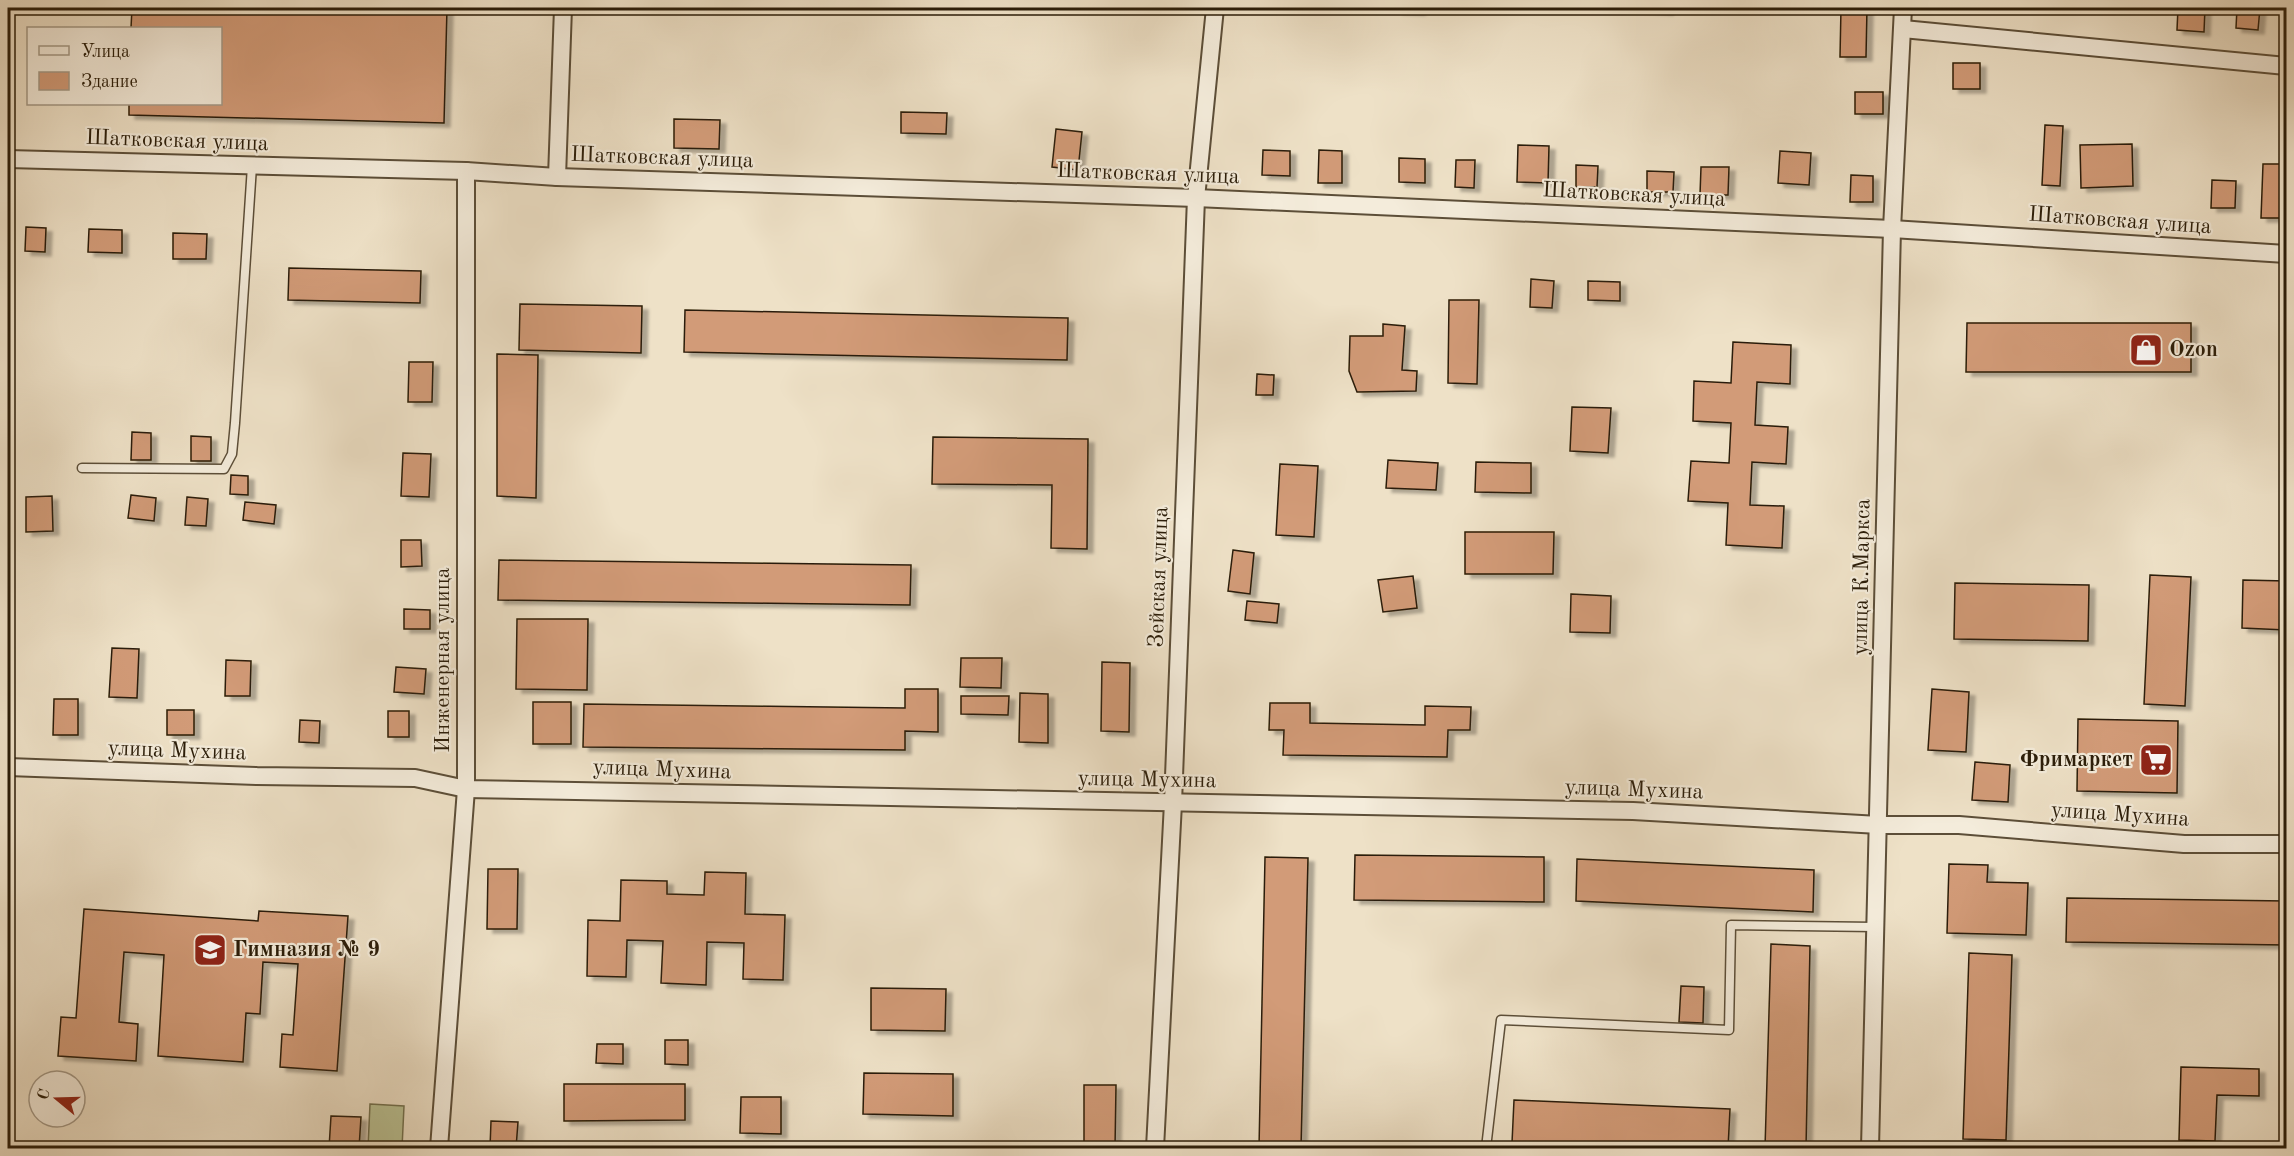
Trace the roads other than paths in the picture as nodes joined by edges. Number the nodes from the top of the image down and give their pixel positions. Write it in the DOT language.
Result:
graph roads {
  1 [pos="563,8"];
  2 [pos="1215,8"];
  3 [pos="1903,8"];
  4 [pos="1903,29"];
  5 [pos="2286,66"];
  6 [pos="8,159"];
  7 [pos="252,166"];
  8 [pos="466,171"];
  9 [pos="557,177"];
  10 [pos="1196,198"];
  11 [pos="1892,229"];
  12 [pos="2286,254"];
  13 [pos="82,468"];
  14 [pos="8,767"];
  15 [pos="466,789"];
  16 [pos="1173,803"];
  17 [pos="1879,825"];
  18 [pos="2286,844"];
  19 [pos="1875,927"];
  20 [pos="439,1149"];
  21 [pos="1155,1149"];
  22 [pos="1486,1149"];
  23 [pos="1870,1149"];
  1 -- 9 [label="street"];
  2 -- 10 [label="street, Зейская улица"];
  3 -- 4 [label="street, улица К.Маркса"];
  4 -- 5 [label="street"];
  4 -- 11 [label="street, улица К.Маркса"];
  6 -- 7 [label="street, Шатковская улица"];
  7 -- 8 [label="street, Шатковская улица"];
  7 -- 13 [label="lane"];
  8 -- 9 [label="street, Шатковская улица"];
  8 -- 15 [label="street, Инженерная улица"];
  9 -- 10 [label="street, Шатковская улица"];
  10 -- 11 [label="street, Шатковская улица"];
  10 -- 16 [label="street, Зейская улица"];
  11 -- 12 [label="street, Шатковская улица"];
  11 -- 17 [label="street, улица К.Маркса"];
  14 -- 15 [label="street, улица Мухина"];
  15 -- 16 [label="street, улица Мухина"];
  15 -- 20 [label="street, Инженерная улица"];
  16 -- 17 [label="street, улица Мухина"];
  16 -- 21 [label="street, Зейская улица"];
  17 -- 18 [label="street, улица Мухина"];
  17 -- 19 [label="street, улица К.Маркса"];
  19 -- 22 [label="lane"];
  19 -- 23 [label="street, улица К.Маркса"];
}
